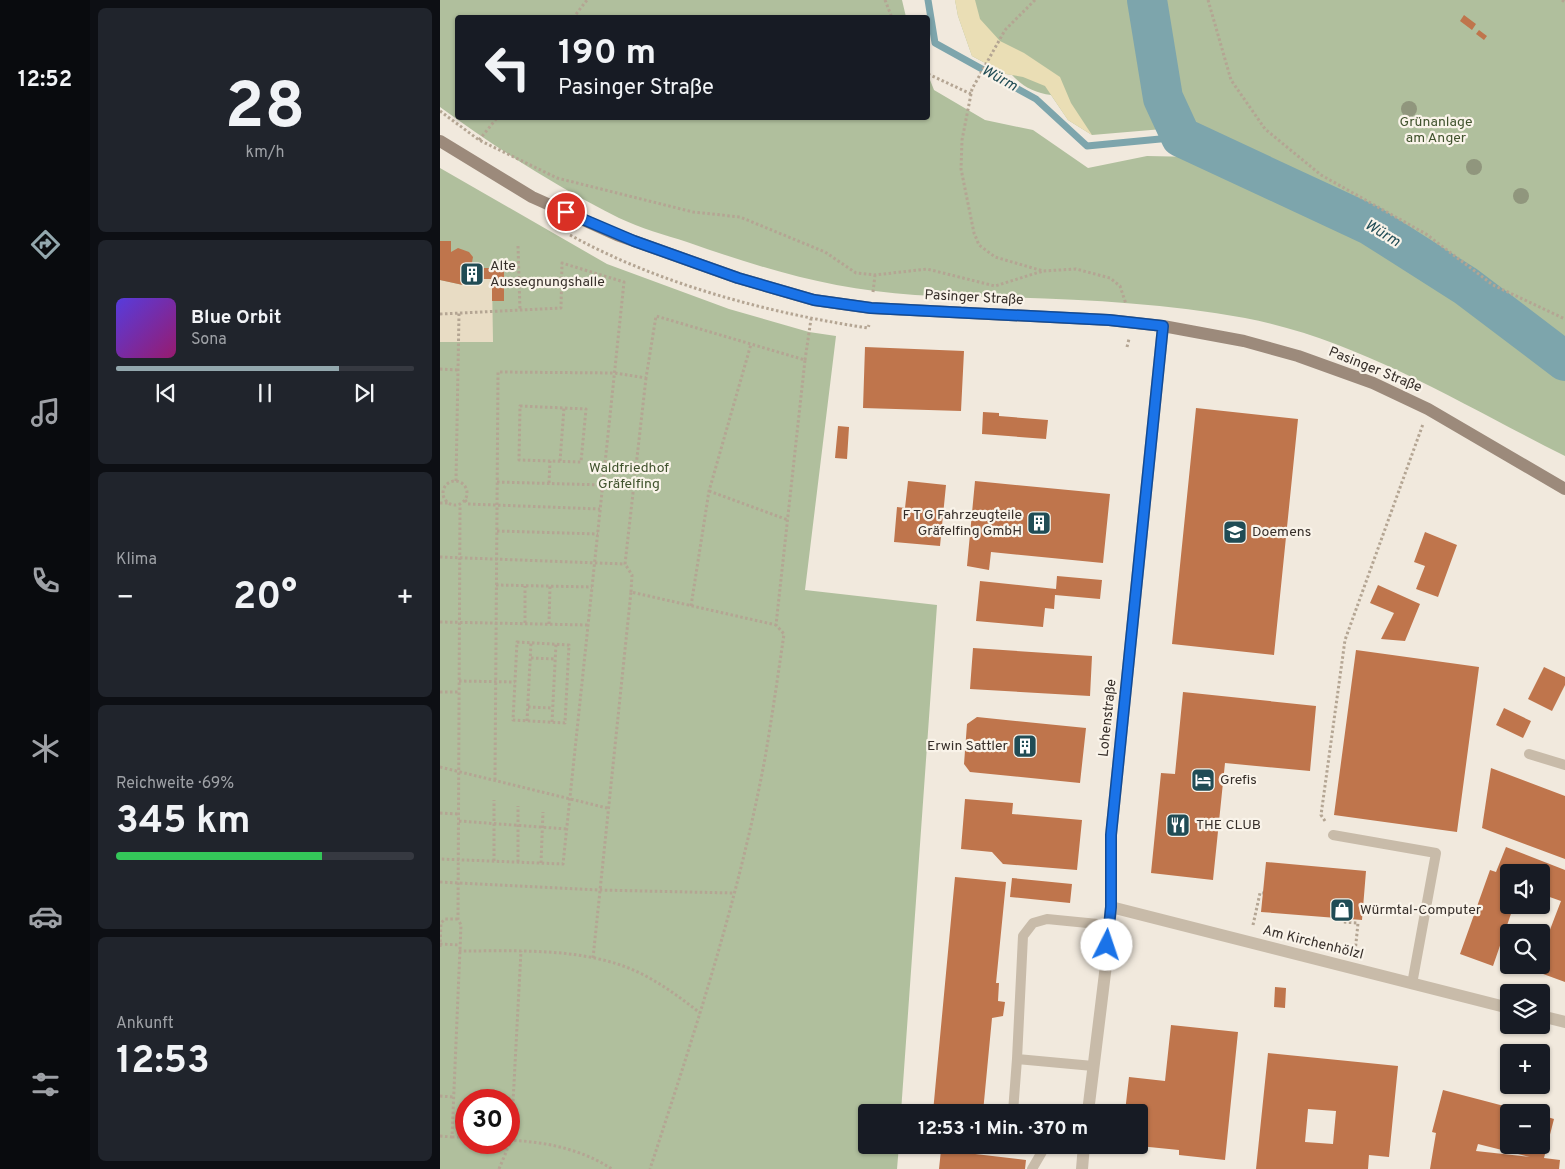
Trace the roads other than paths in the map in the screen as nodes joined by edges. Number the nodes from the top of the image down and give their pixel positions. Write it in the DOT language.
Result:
graph roads {
  1 [pos="440,142"];
  2 [pos="1163,326"];
  3 [pos="1565,489"];
  4 [pos="1529,754"];
  5 [pos="1565,765"];
  6 [pos="1333,836"];
  7 [pos="1111,907"];
  8 [pos="1108,925"];
  9 [pos="1412,984"];
  10 [pos="1500,1006"];
  11 [pos="1550,1018"];
  12 [pos="1565,1022"];
  13 [pos="1017,1059"];
  14 [pos="1093,1066"];
  15 [pos="1014,1104"];
  16 [pos="1089,1104"];
  17 [pos="1041,1154"];
  18 [pos="1083,1154"];
  19 [pos="1032,1169"];
  20 [pos="1082,1169"];
  1 -- 2 [label="main road, Pasinger Straße"];
  2 -- 3 [label="main road, Pasinger Straße"];
  2 -- 7 [label="street, Lohenstraße"];
  4 -- 5 [label="lane"];
  6 -- 9 [label="lane"];
  7 -- 8 [label="street, Lohenstraße"];
  7 -- 9 [label="street, Am Kirchenhölzl"];
  8 -- 13 [label="lane"];
  8 -- 14 [label="street, Lohenstraße"];
  9 -- 10 [label="street, Am Kirchenhölzl"];
  11 -- 12 [label="street"];
  13 -- 14 [label="lane"];
  13 -- 15 [label="lane"];
  14 -- 16 [label="street, Lohenstraße"];
  17 -- 19 [label="lane"];
  18 -- 20 [label="street"];
}
